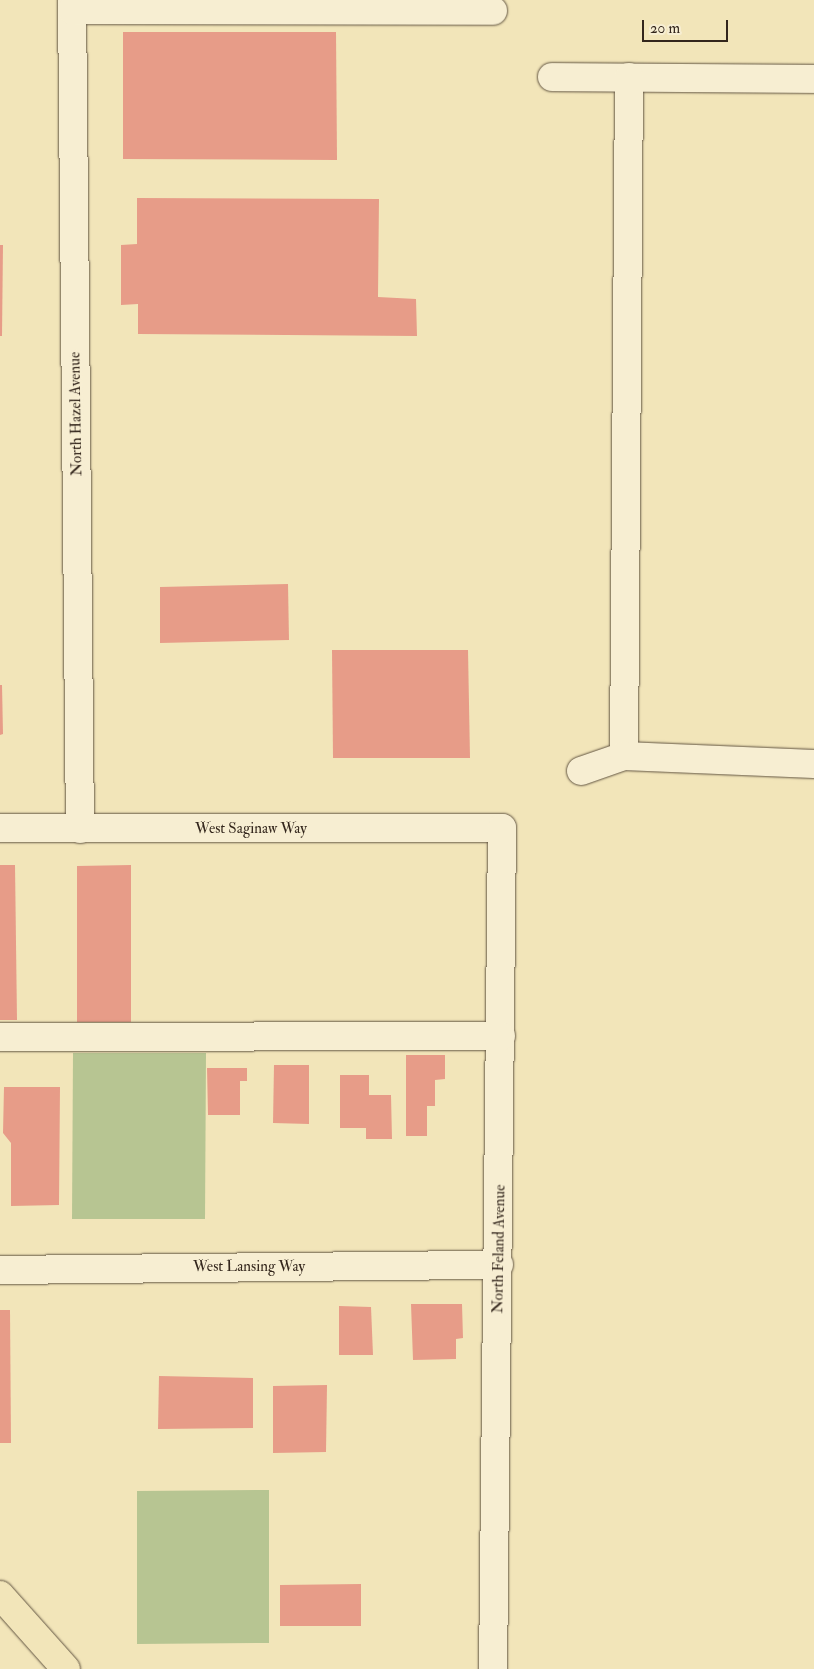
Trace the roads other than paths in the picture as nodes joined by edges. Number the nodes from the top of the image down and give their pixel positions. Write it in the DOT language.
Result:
graph roads {
  1 [pos="72,5"];
  2 [pos="493,12"];
  3 [pos="552,78"];
  4 [pos="629,78"];
  5 [pos="814,79"];
  6 [pos="624,756"];
  7 [pos="814,764"];
  8 [pos="581,771"];
  9 [pos="0,828"];
  10 [pos="502,828"];
  11 [pos="80,829"];
  12 [pos="501,1036"];
  13 [pos="0,1037"];
  14 [pos="499,1265"];
  15 [pos="0,1270"];
  16 [pos="0,1595"];
  17 [pos="66,1669"];
  18 [pos="493,1669"];
  1 -- 2 [label="street"];
  1 -- 11 [label="street, North Hazel Avenue"];
  3 -- 4 [label="street"];
  4 -- 5 [label="street"];
  4 -- 6 [label="street"];
  6 -- 7 [label="street"];
  6 -- 8 [label="street"];
  9 -- 11 [label="street, West Saginaw Way"];
  10 -- 11 [label="street, West Saginaw Way"];
  10 -- 12 [label="street, North Feland Avenue"];
  12 -- 13 [label="street"];
  12 -- 14 [label="street, North Feland Avenue"];
  14 -- 15 [label="street, West Lansing Way"];
  14 -- 18 [label="street, North Feland Avenue"];
  16 -- 17 [label="main road"];
}
